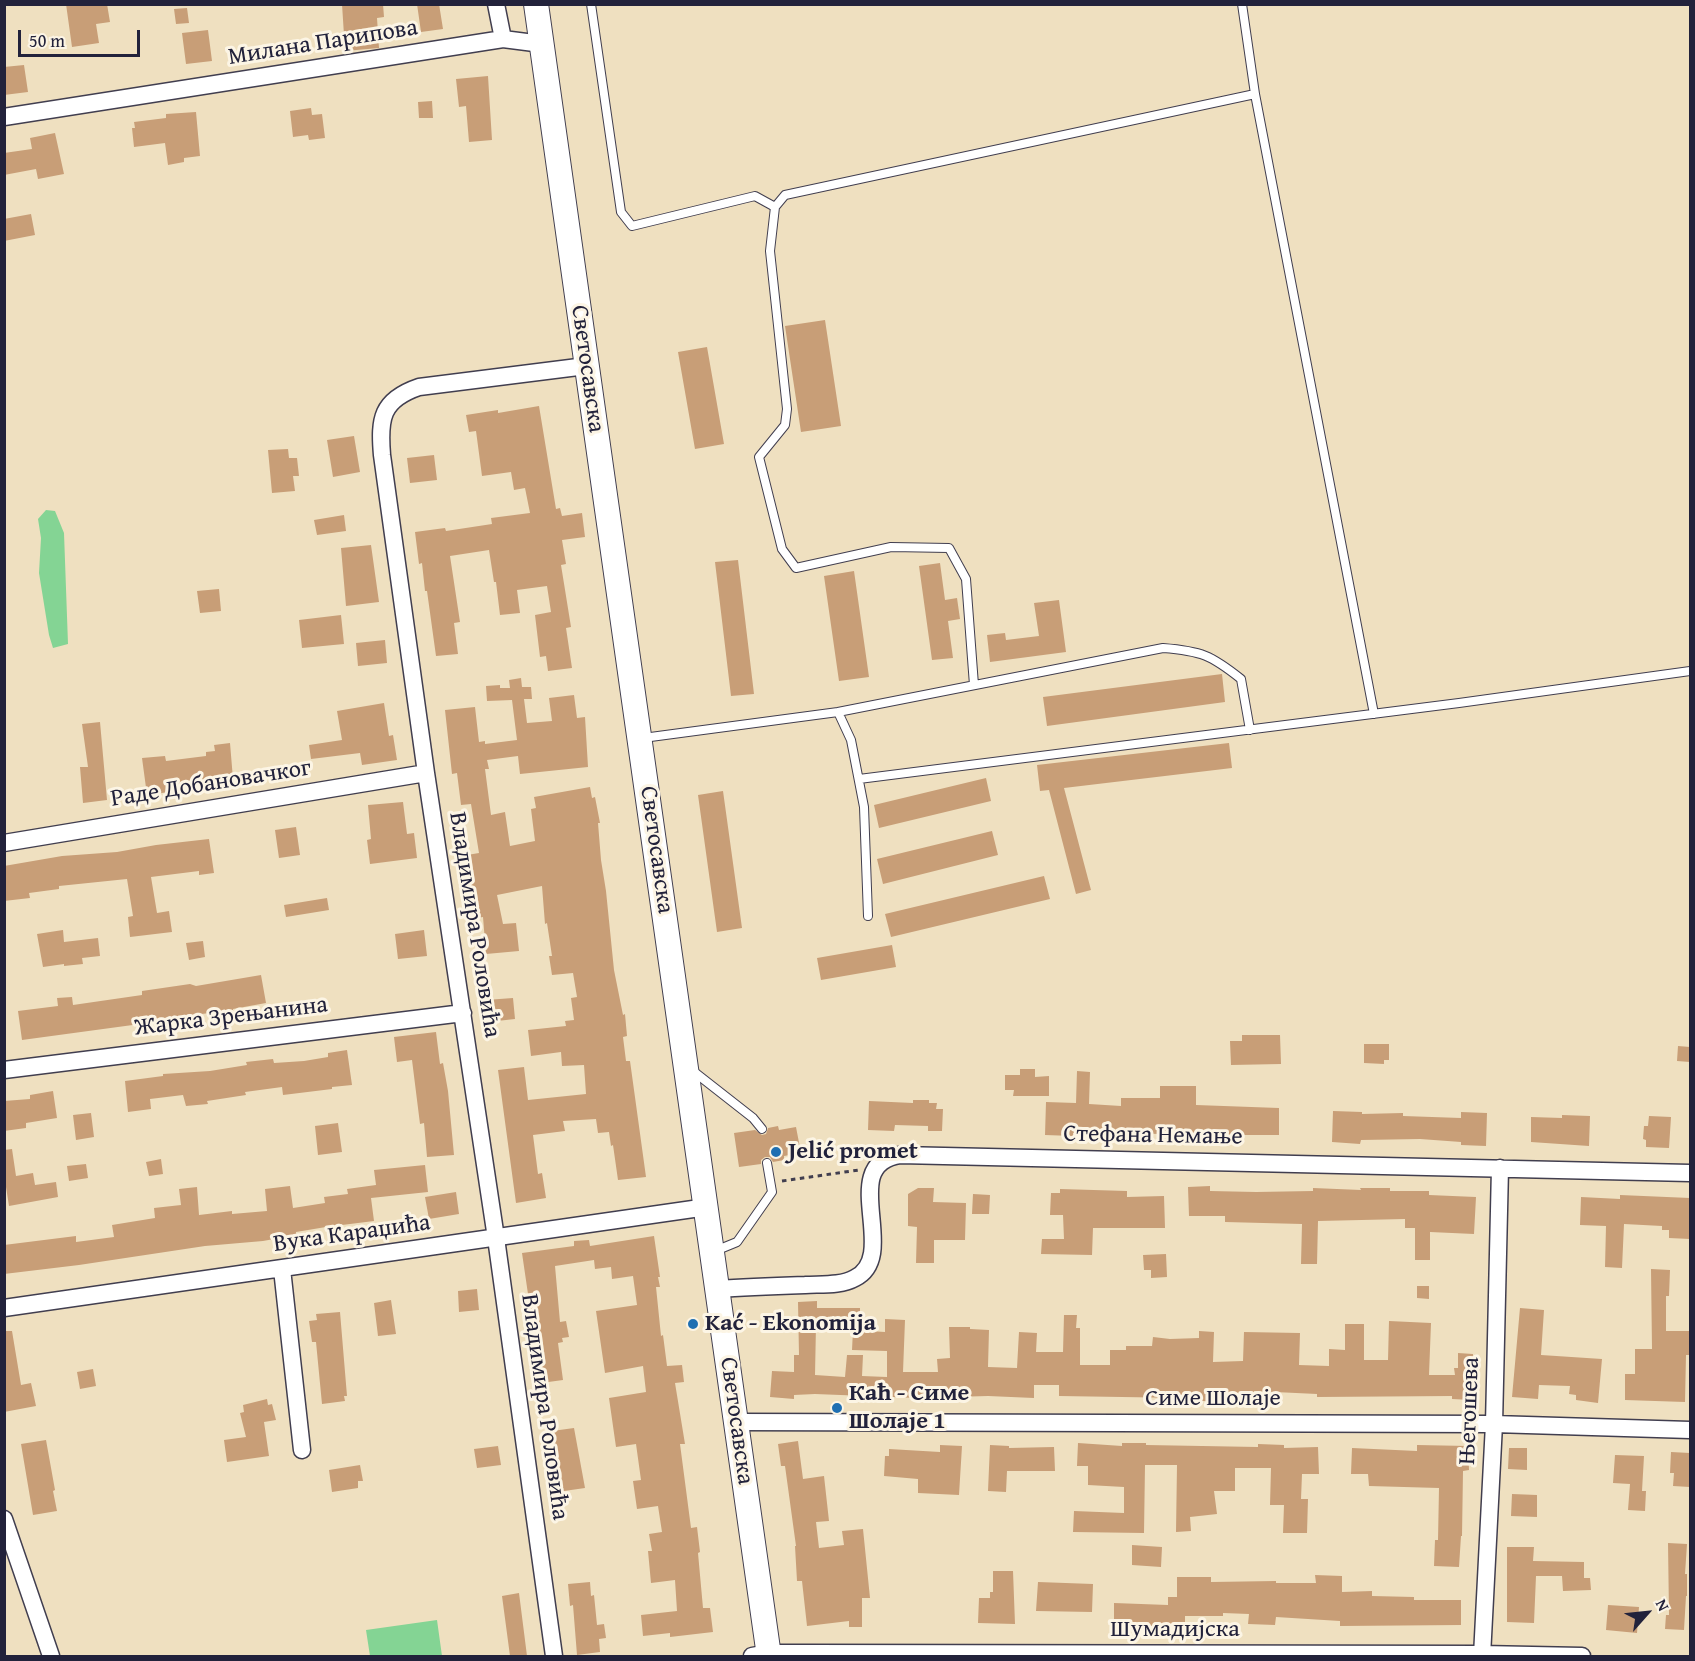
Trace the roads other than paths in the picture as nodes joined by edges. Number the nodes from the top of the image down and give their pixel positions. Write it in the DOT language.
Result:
graph roads {
  1 [pos="496,4"];
  2 [pos="536,4"];
  3 [pos="591,4"];
  4 [pos="1242,4"];
  5 [pos="503,39"];
  6 [pos="542,44"];
  7 [pos="1256,93"];
  8 [pos="4,117"];
  9 [pos="775,207"];
  10 [pos="586,366"];
  11 [pos="1690,670"];
  12 [pos="974,685"];
  13 [pos="838,712"];
  14 [pos="1374,714"];
  15 [pos="1250,729"];
  16 [pos="640,739"];
  17 [pos="426,773"];
  18 [pos="859,779"];
  19 [pos="4,843"];
  20 [pos="868,916"];
  21 [pos="463,1013"];
  22 [pos="687,1067"];
  23 [pos="4,1070"];
  24 [pos="762,1129"];
  25 [pos="767,1163"];
  26 [pos="1500,1168"];
  27 [pos="1690,1173"];
  28 [pos="707,1207"];
  29 [pos="496,1238"];
  30 [pos="714,1251"];
  31 [pos="282,1269"];
  32 [pos="718,1289"];
  33 [pos="4,1308"];
  34 [pos="736,1422"];
  35 [pos="1494,1424"];
  36 [pos="1690,1430"];
  37 [pos="302,1450"];
  38 [pos="6,1530"];
  39 [pos="763,1655"];
  40 [pos="1482,1655"];
  41 [pos="51,1656"];
  42 [pos="554,1656"];
  43 [pos="1582,1656"];
  1 -- 5 [label="street"];
  2 -- 6 [label="main road, Светосавска"];
  3 -- 9 [label="lane"];
  4 -- 7 [label="lane"];
  5 -- 6 [label="street, Милана Парипова"];
  5 -- 8 [label="street, Милана Парипова"];
  6 -- 10 [label="main road, Светосавска"];
  7 -- 9 [label="lane"];
  7 -- 14 [label="lane"];
  9 -- 12 [label="lane"];
  10 -- 16 [label="main road, Светосавска"];
  10 -- 17 [label="street, Владимира Роловића"];
  11 -- 14 [label="lane"];
  12 -- 13 [label="lane"];
  12 -- 15 [label="lane"];
  13 -- 16 [label="lane"];
  13 -- 18 [label="lane"];
  14 -- 15 [label="lane"];
  15 -- 18 [label="lane"];
  16 -- 22 [label="main road, Светосавска"];
  17 -- 19 [label="street, Раде Добановачког"];
  17 -- 21 [label="street, Владимира Роловића"];
  18 -- 20 [label="lane"];
  21 -- 23 [label="street, Жарка Зрењанина"];
  21 -- 29 [label="street, Владимира Роловића"];
  22 -- 24 [label="lane"];
  22 -- 28 [label="main road, Светосавска"];
  25 -- 30 [label="lane"];
  26 -- 27 [label="street, Стефана Немање"];
  26 -- 32 [label="street, Стефана Немање"];
  26 -- 35 [label="street, Његошева"];
  28 -- 29 [label="street, Вука Караџића"];
  28 -- 30 [label="main road, Светосавска"];
  29 -- 31 [label="street, Вука Караџића"];
  29 -- 42 [label="street, Владимира Роловића"];
  30 -- 32 [label="main road, Светосавска"];
  31 -- 33 [label="street, Вука Караџића"];
  31 -- 37 [label="street"];
  32 -- 34 [label="main road, Светосавска"];
  34 -- 35 [label="street, Симе Шолаје"];
  34 -- 39 [label="main road, Светосавска"];
  35 -- 36 [label="street, Симе Шолаје"];
  35 -- 40 [label="street, Његошева"];
  38 -- 41 [label="street"];
  39 -- 40 [label="street, Шумадијска"];
  40 -- 43 [label="street, Шумадијска"];
}
